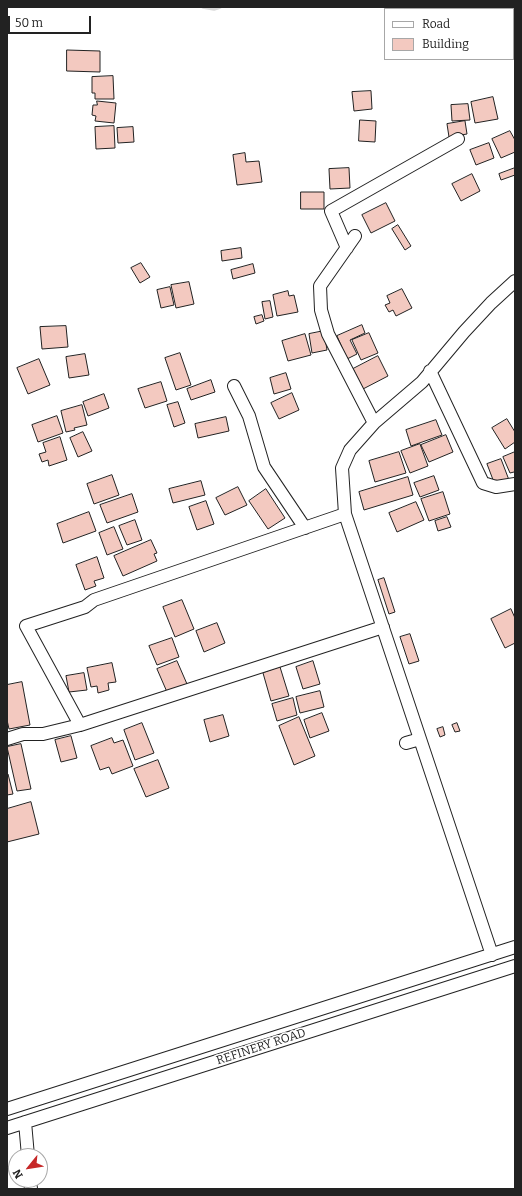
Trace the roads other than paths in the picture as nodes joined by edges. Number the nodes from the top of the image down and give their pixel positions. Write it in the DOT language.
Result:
graph roads {
  1 [pos="458,139"];
  2 [pos="355,236"];
  3 [pos="347,248"];
  4 [pos="515,281"];
  5 [pos="430,371"];
  6 [pos="234,386"];
  7 [pos="374,423"];
  8 [pos="515,484"];
  9 [pos="345,514"];
  10 [pos="305,528"];
  11 [pos="383,627"];
  12 [pos="80,725"];
  13 [pos="7,739"];
  14 [pos="420,739"];
  15 [pos="406,743"];
  16 [pos="515,947"];
  17 [pos="492,955"];
  18 [pos="515,966"];
  19 [pos="7,1109"];
  20 [pos="25,1122"];
  21 [pos="7,1128"];
  22 [pos="27,1148"];
  1 -- 3 [label="street"];
  2 -- 3 [label="street"];
  3 -- 7 [label="street"];
  4 -- 5 [label="street"];
  5 -- 7 [label="street"];
  5 -- 8 [label="street"];
  6 -- 10 [label="street"];
  7 -- 9 [label="street"];
  9 -- 10 [label="street"];
  9 -- 11 [label="street"];
  10 -- 12 [label="street"];
  11 -- 12 [label="street"];
  11 -- 14 [label="street"];
  12 -- 13 [label="street"];
  14 -- 15 [label="street"];
  14 -- 17 [label="street"];
  16 -- 17 [label="street, REFINERY ROAD"];
  17 -- 19 [label="street, REFINERY ROAD"];
  18 -- 20 [label="street, REFINERY ROAD"];
  20 -- 21 [label="street, REFINERY ROAD"];
  20 -- 22 [label="street"];
}
